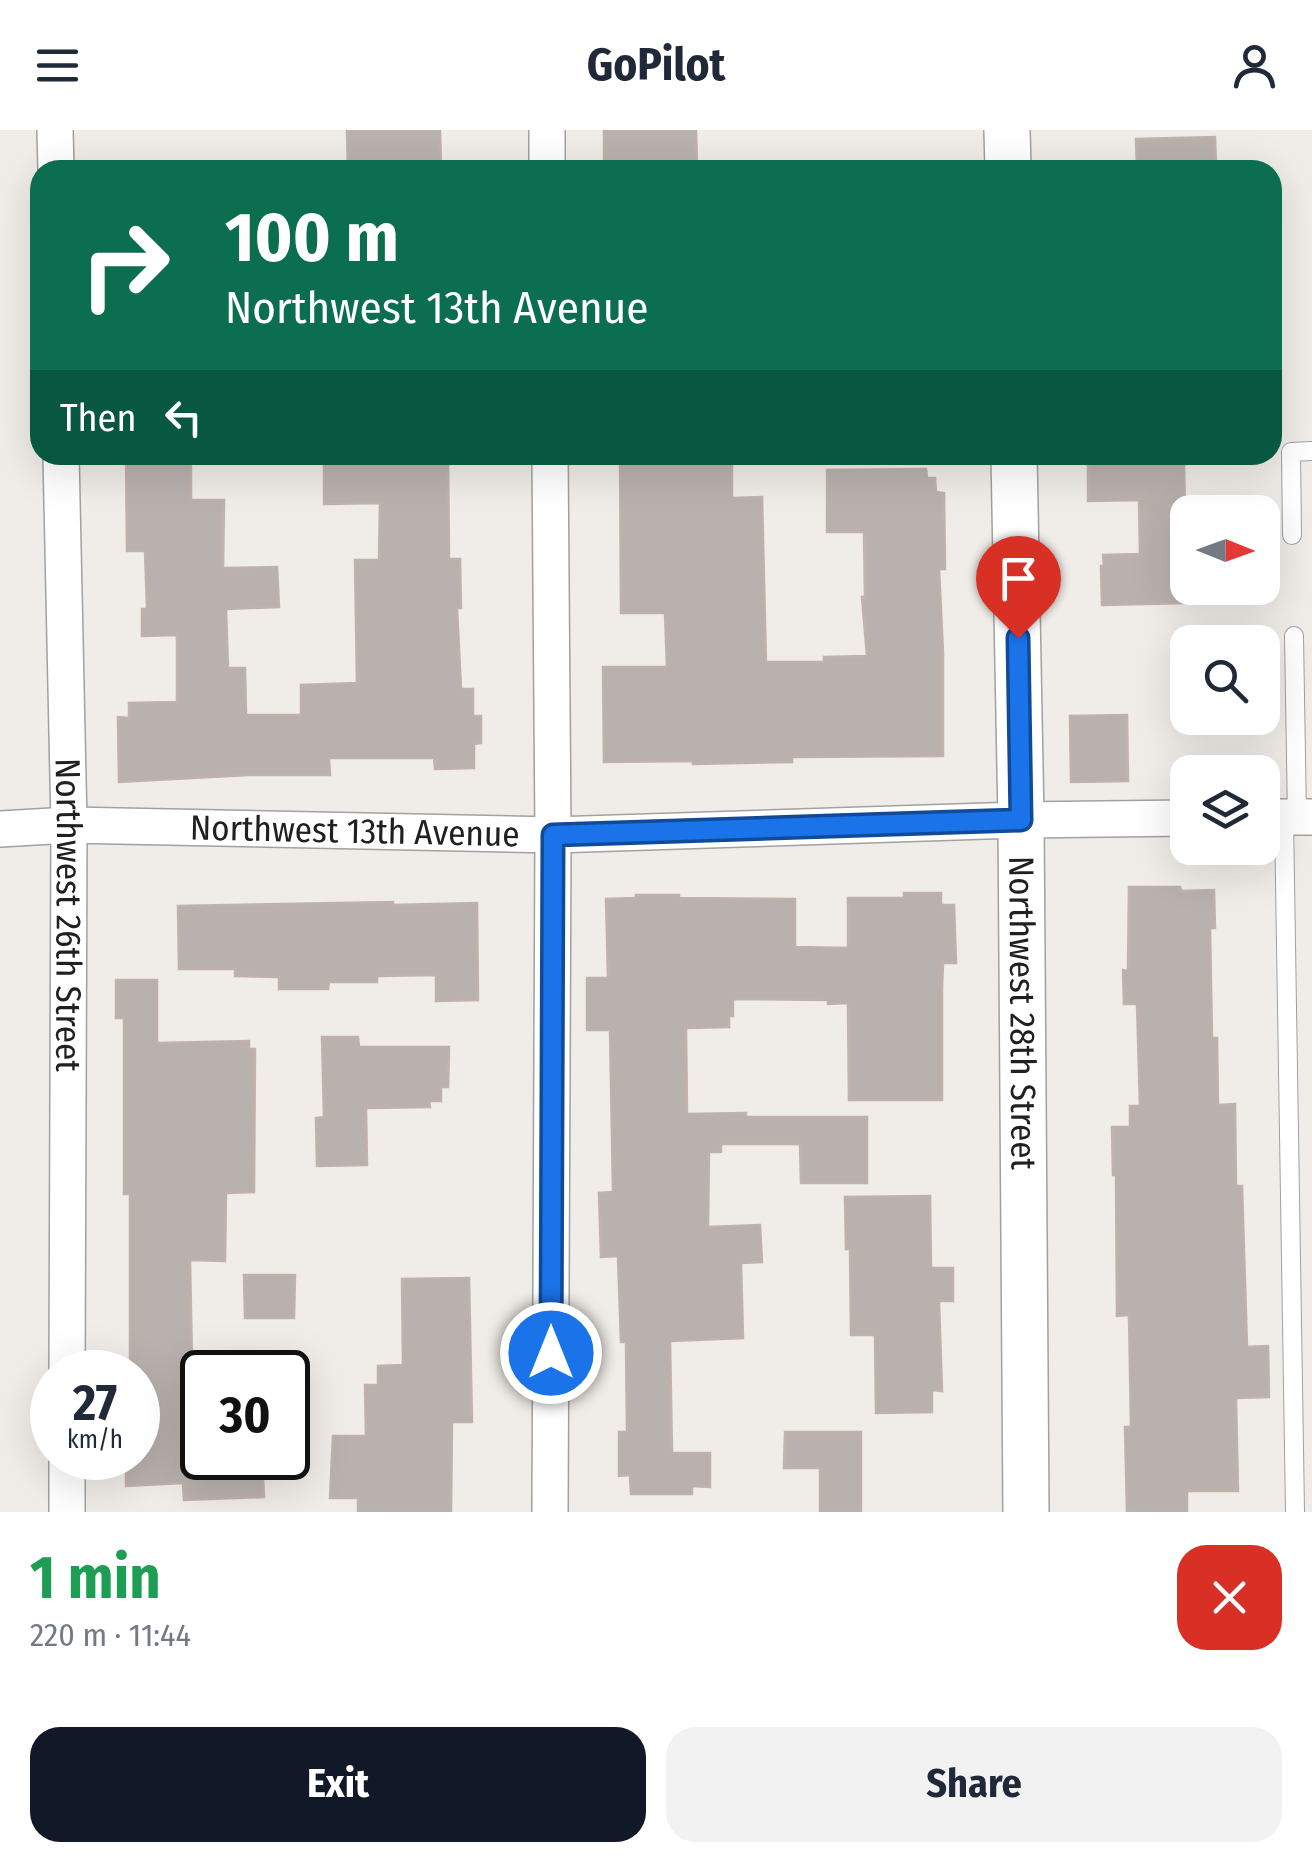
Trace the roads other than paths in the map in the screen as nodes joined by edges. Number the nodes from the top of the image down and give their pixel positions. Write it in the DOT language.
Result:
graph roads {
  1 [pos="55,130"];
  2 [pos="547,130"];
  3 [pos="1007,130"];
  4 [pos="56,160"];
  5 [pos="547,160"];
  6 [pos="1008,160"];
  7 [pos="1312,452"];
  8 [pos="61,465"];
  9 [pos="550,465"];
  10 [pos="1014,465"];
  11 [pos="1292,535"];
  12 [pos="1294,636"];
  13 [pos="1289,817"];
  14 [pos="1170,818"];
  15 [pos="1021,820"];
  16 [pos="68,825"];
  17 [pos="0,829"];
  18 [pos="553,835"];
  19 [pos="67,1350"];
  20 [pos="67,1480"];
  21 [pos="67,1512"];
  22 [pos="550,1512"];
  23 [pos="1026,1512"];
  24 [pos="1295,1512"];
  1 -- 4 [label="street"];
  2 -- 5 [label="street"];
  3 -- 6 [label="street"];
  7 -- 11 [label="lane"];
  8 -- 16 [label="street, Northwest 26th Street"];
  9 -- 18 [label="street"];
  10 -- 15 [label="street, Northwest 28th Street"];
  12 -- 13 [label="lane"];
  13 -- 24 [label="lane"];
  14 -- 15 [label="street, Northwest 13th Avenue"];
  15 -- 18 [label="street, Northwest 13th Avenue"];
  15 -- 23 [label="street, Northwest 28th Street"];
  16 -- 17 [label="street, Northwest 13th Avenue"];
  16 -- 18 [label="street, Northwest 13th Avenue"];
  16 -- 19 [label="street, Northwest 26th Street"];
  18 -- 22 [label="street"];
  20 -- 21 [label="street"];
}
